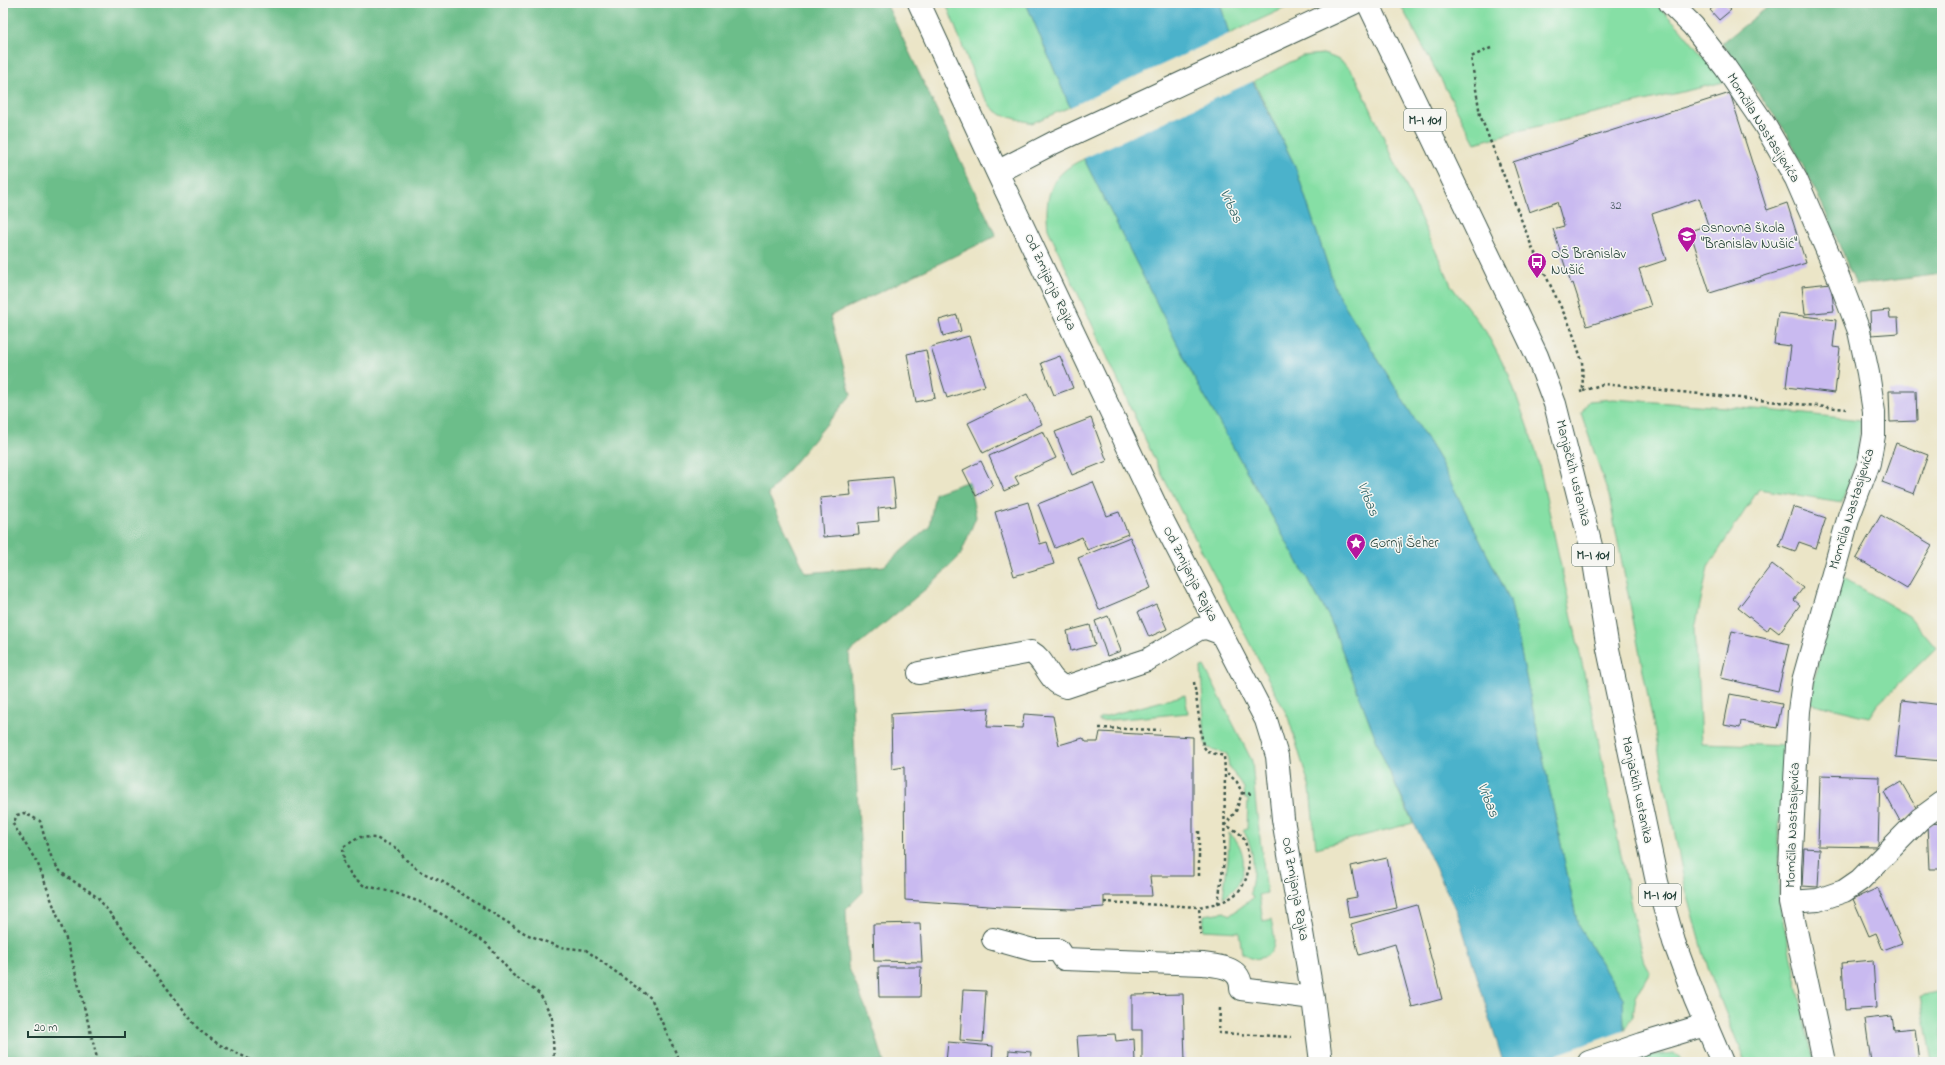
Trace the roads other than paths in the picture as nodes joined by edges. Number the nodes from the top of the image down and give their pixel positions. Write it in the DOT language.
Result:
graph roads {
  1 [pos="919,3"];
  2 [pos="1354,3"];
  3 [pos="1368,3"];
  4 [pos="1670,3"];
  5 [pos="997,172"];
  6 [pos="1220,633"];
  7 [pos="919,674"];
  8 [pos="1942,803"];
  9 [pos="1790,902"];
  10 [pos="993,939"];
  11 [pos="1313,998"];
  12 [pos="1707,1026"];
  13 [pos="1321,1062"];
  14 [pos="1589,1062"];
  15 [pos="1722,1062"];
  16 [pos="1824,1062"];
  1 -- 5 [label="street, Od Zmijanja Rajka"];
  2 -- 5 [label="street"];
  3 -- 12 [label="street, Manjačkih ustanika / M-I 101"];
  4 -- 9 [label="street, Momčila Nastasijevića"];
  5 -- 6 [label="street, Od Zmijanja Rajka"];
  6 -- 7 [label="street"];
  6 -- 11 [label="street, Od Zmijanja Rajka"];
  8 -- 9 [label="street"];
  9 -- 16 [label="street, Momčila Nastasijevića"];
  10 -- 11 [label="street"];
  11 -- 13 [label="street, Od Zmijanja Rajka"];
  12 -- 14 [label="street"];
  12 -- 15 [label="street, Manjačkih ustanika / M-I 101"];
}
